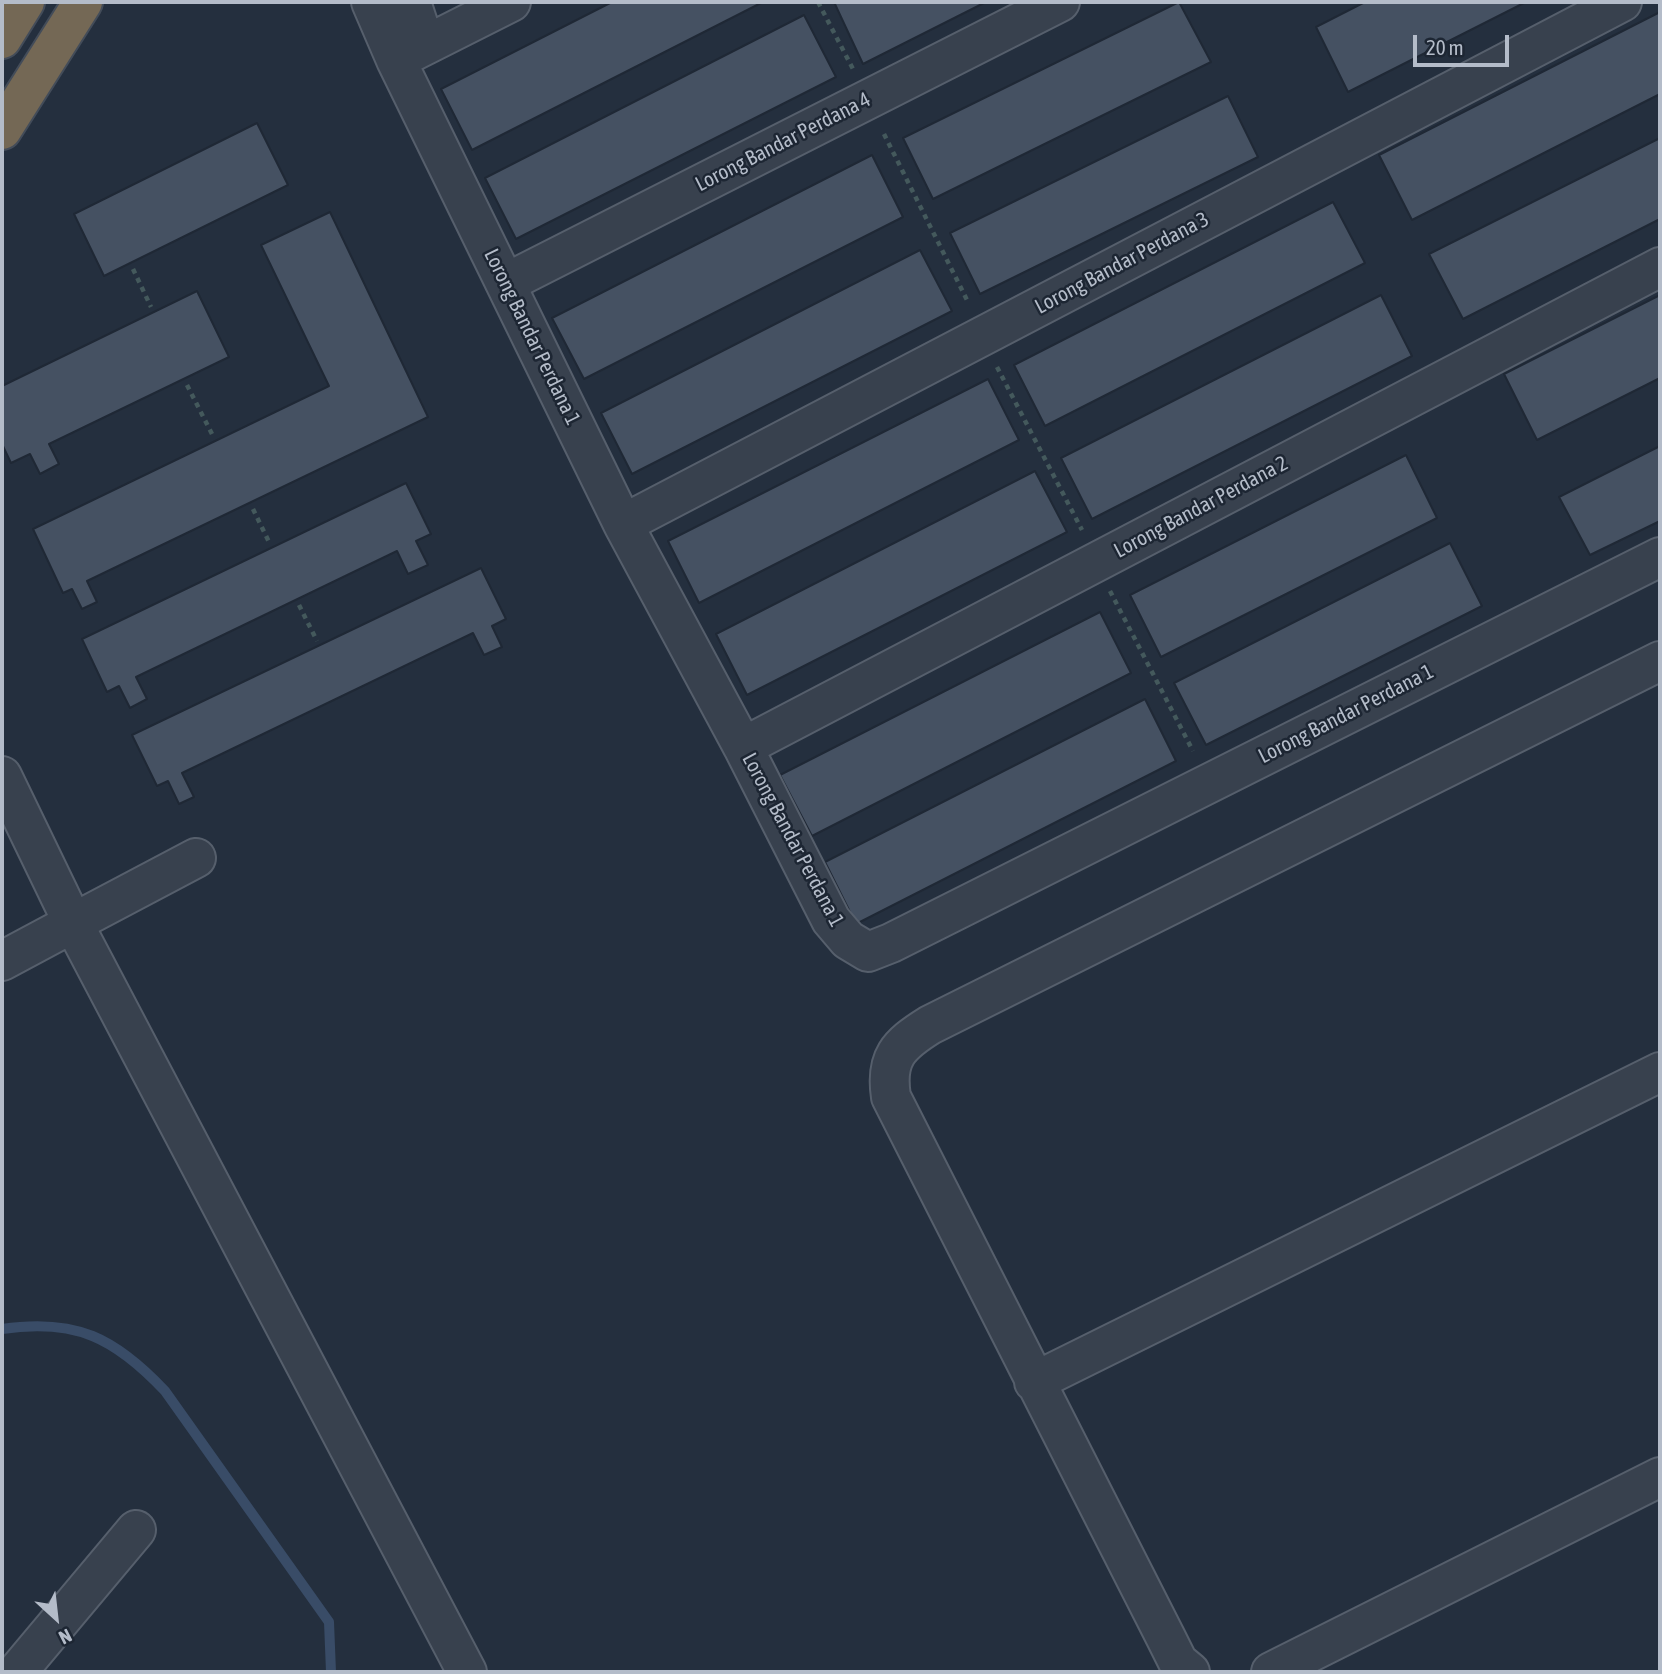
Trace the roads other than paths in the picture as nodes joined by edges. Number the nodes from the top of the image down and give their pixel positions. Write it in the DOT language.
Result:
graph roads {
  1 [pos="25,2"];
  2 [pos="83,2"];
  3 [pos="371,2"];
  4 [pos="411,2"];
  5 [pos="511,2"];
  6 [pos="1060,2"];
  7 [pos="1622,2"];
  8 [pos="2,39"];
  9 [pos="411,53"];
  10 [pos="2,130"];
  11 [pos="1660,267"];
  12 [pos="506,283"];
  13 [pos="622,524"];
  14 [pos="1660,556"];
  15 [pos="1660,661"];
  16 [pos="743,747"];
  17 [pos="2,776"];
  18 [pos="196,858"];
  19 [pos="73,923"];
  20 [pos="2,961"];
  21 [pos="1660,1072"];
  22 [pos="1034,1382"];
  23 [pos="1660,1477"];
  24 [pos="136,1530"];
  25 [pos="1180,1669"];
  26 [pos="18,1672"];
  27 [pos="467,1672"];
  28 [pos="1271,1672"];
  1 -- 8 [label="highway"];
  2 -- 10 [label="highway"];
  3 -- 9 [label="street, Lorong Bandar Perdana 1"];
  4 -- 9 [label="street"];
  5 -- 9 [label="street"];
  6 -- 12 [label="street, Lorong Bandar Perdana 4"];
  7 -- 13 [label="street, Lorong Bandar Perdana 3"];
  9 -- 12 [label="street, Lorong Bandar Perdana 1"];
  11 -- 16 [label="street, Lorong Bandar Perdana 2"];
  12 -- 13 [label="street, Lorong Bandar Perdana 1"];
  13 -- 16 [label="street, Lorong Bandar Perdana 1"];
  14 -- 16 [label="street, Lorong Bandar Perdana 1"];
  15 -- 22 [label="street"];
  17 -- 19 [label="street"];
  18 -- 19 [label="street"];
  19 -- 20 [label="street"];
  19 -- 27 [label="street"];
  21 -- 22 [label="street"];
  22 -- 25 [label="street"];
  23 -- 28 [label="street"];
  24 -- 26 [label="street"];
}
